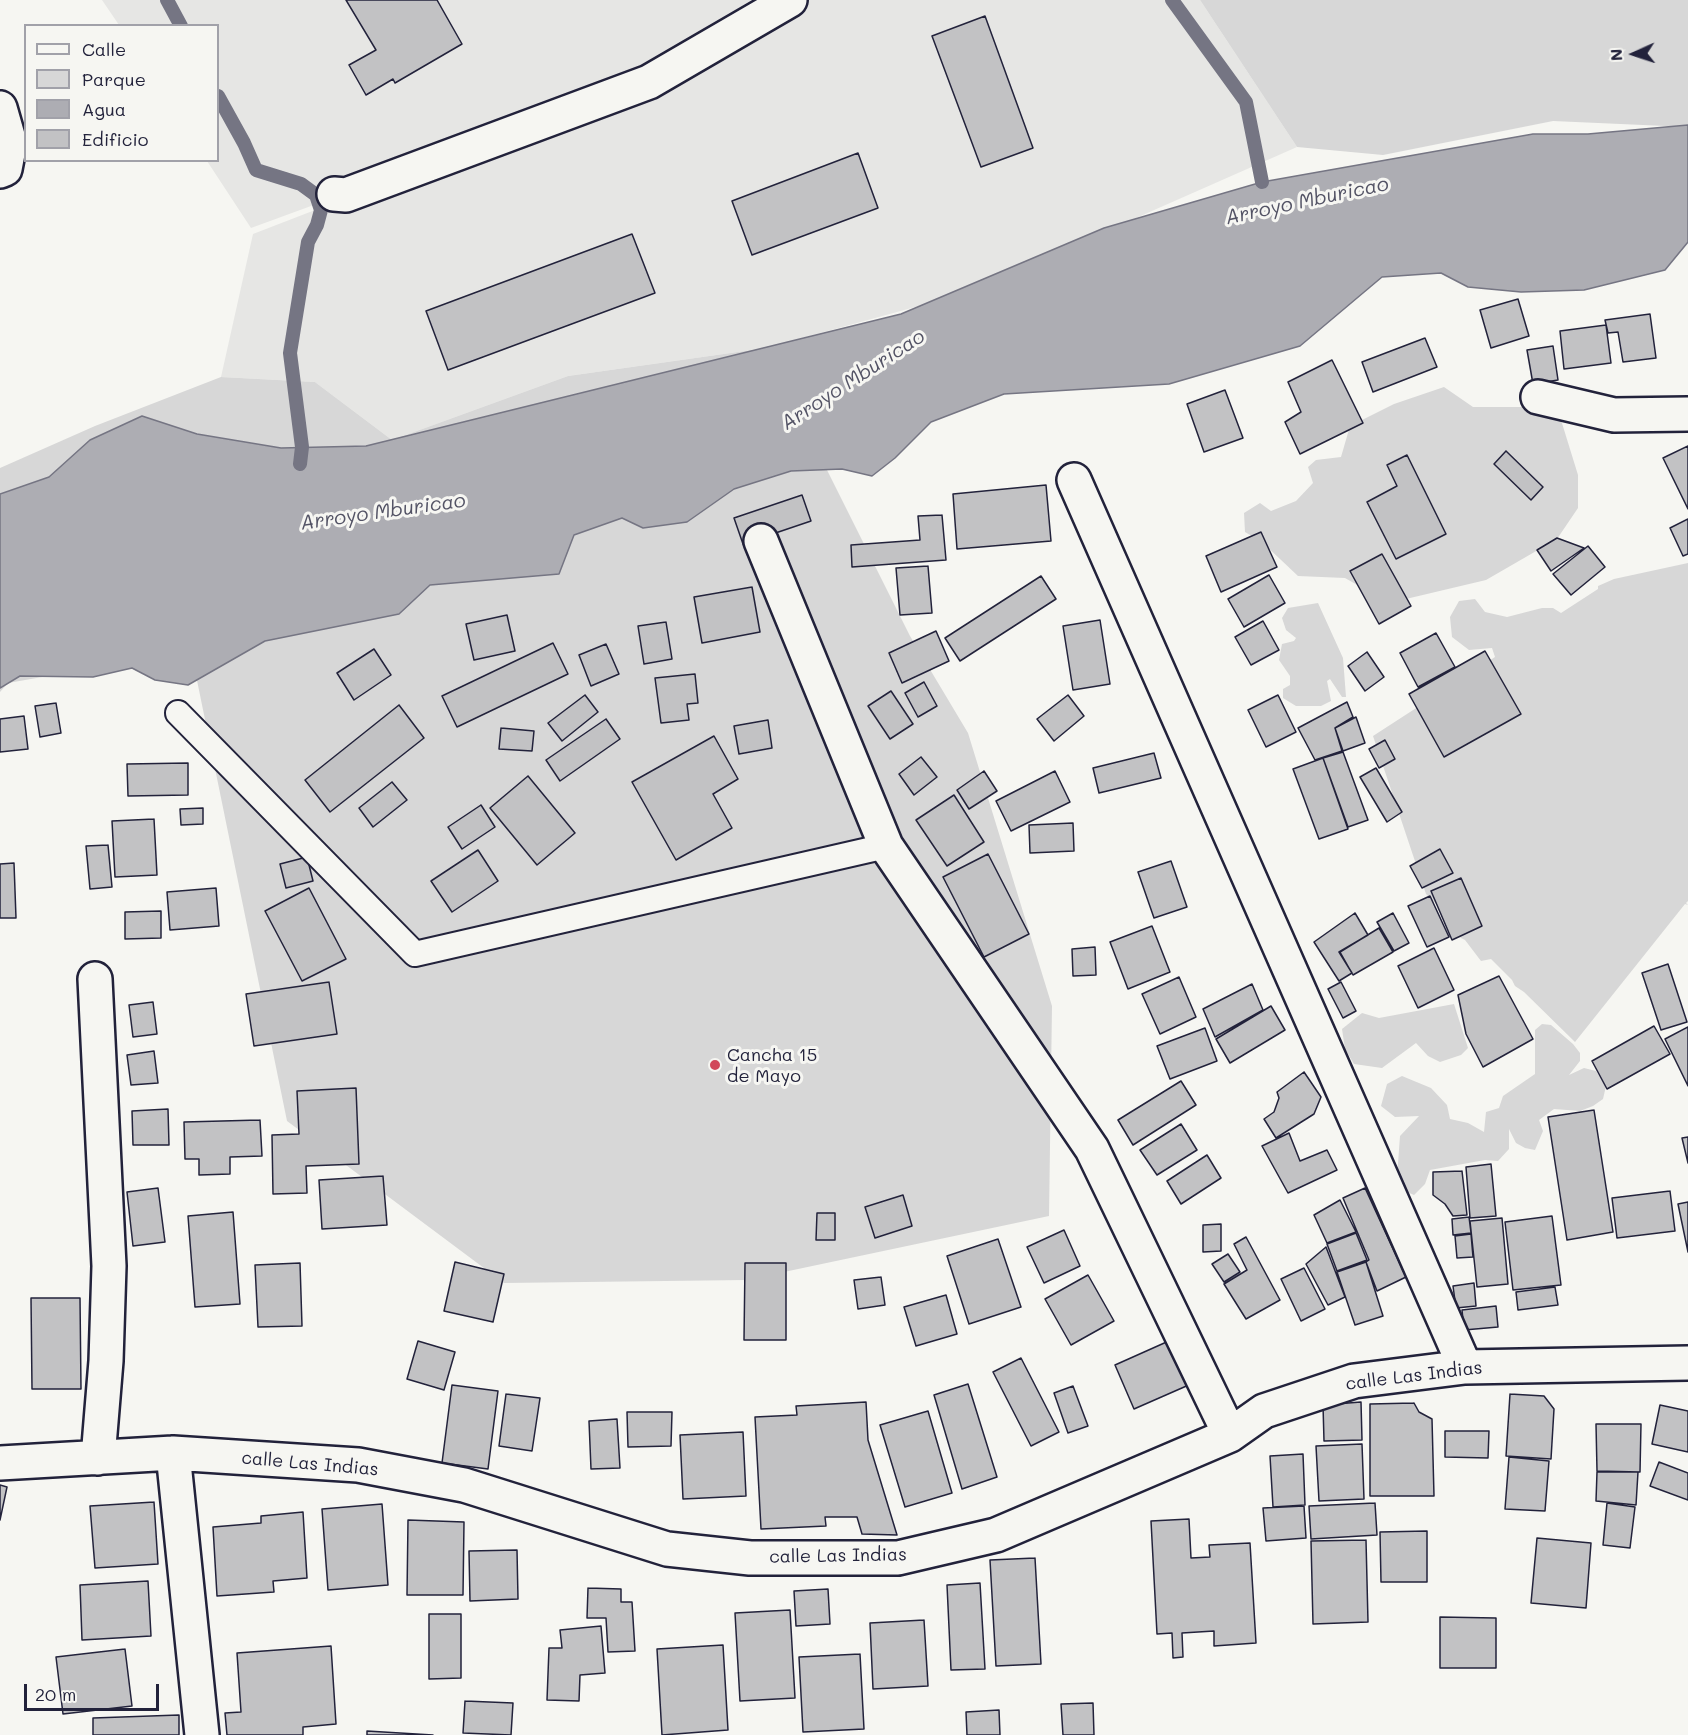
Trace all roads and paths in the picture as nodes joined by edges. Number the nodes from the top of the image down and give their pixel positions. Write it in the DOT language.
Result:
graph roads {
  1 [pos="790,0"];
  2 [pos="0,108"];
  3 [pos="0,171"];
  4 [pos="334,194"];
  5 [pos="1538,397"];
  6 [pos="1688,414"];
  7 [pos="1074,480"];
  8 [pos="761,541"];
  9 [pos="178,713"];
  10 [pos="886,846"];
  11 [pos="95,979"];
  12 [pos="1688,1363"];
  13 [pos="1465,1367"];
  14 [pos="1230,1435"];
  15 [pos="173,1454"];
  16 [pos="98,1458"];
  17 [pos="0,1463"];
  18 [pos="202,1735"];
  1 -- 4 [label="street"];
  2 -- 3 [label="street"];
  5 -- 6 [label="street"];
  7 -- 13 [label="street"];
  8 -- 10 [label="street"];
  9 -- 10 [label="lane"];
  10 -- 14 [label="street"];
  11 -- 16 [label="street"];
  12 -- 13 [label="street, calle Las Indias"];
  13 -- 14 [label="street, calle Las Indias"];
  14 -- 15 [label="street, calle Las Indias"];
  15 -- 16 [label="street, calle Las Indias"];
  15 -- 18 [label="street"];
  16 -- 17 [label="street, calle Las Indias"];
}
